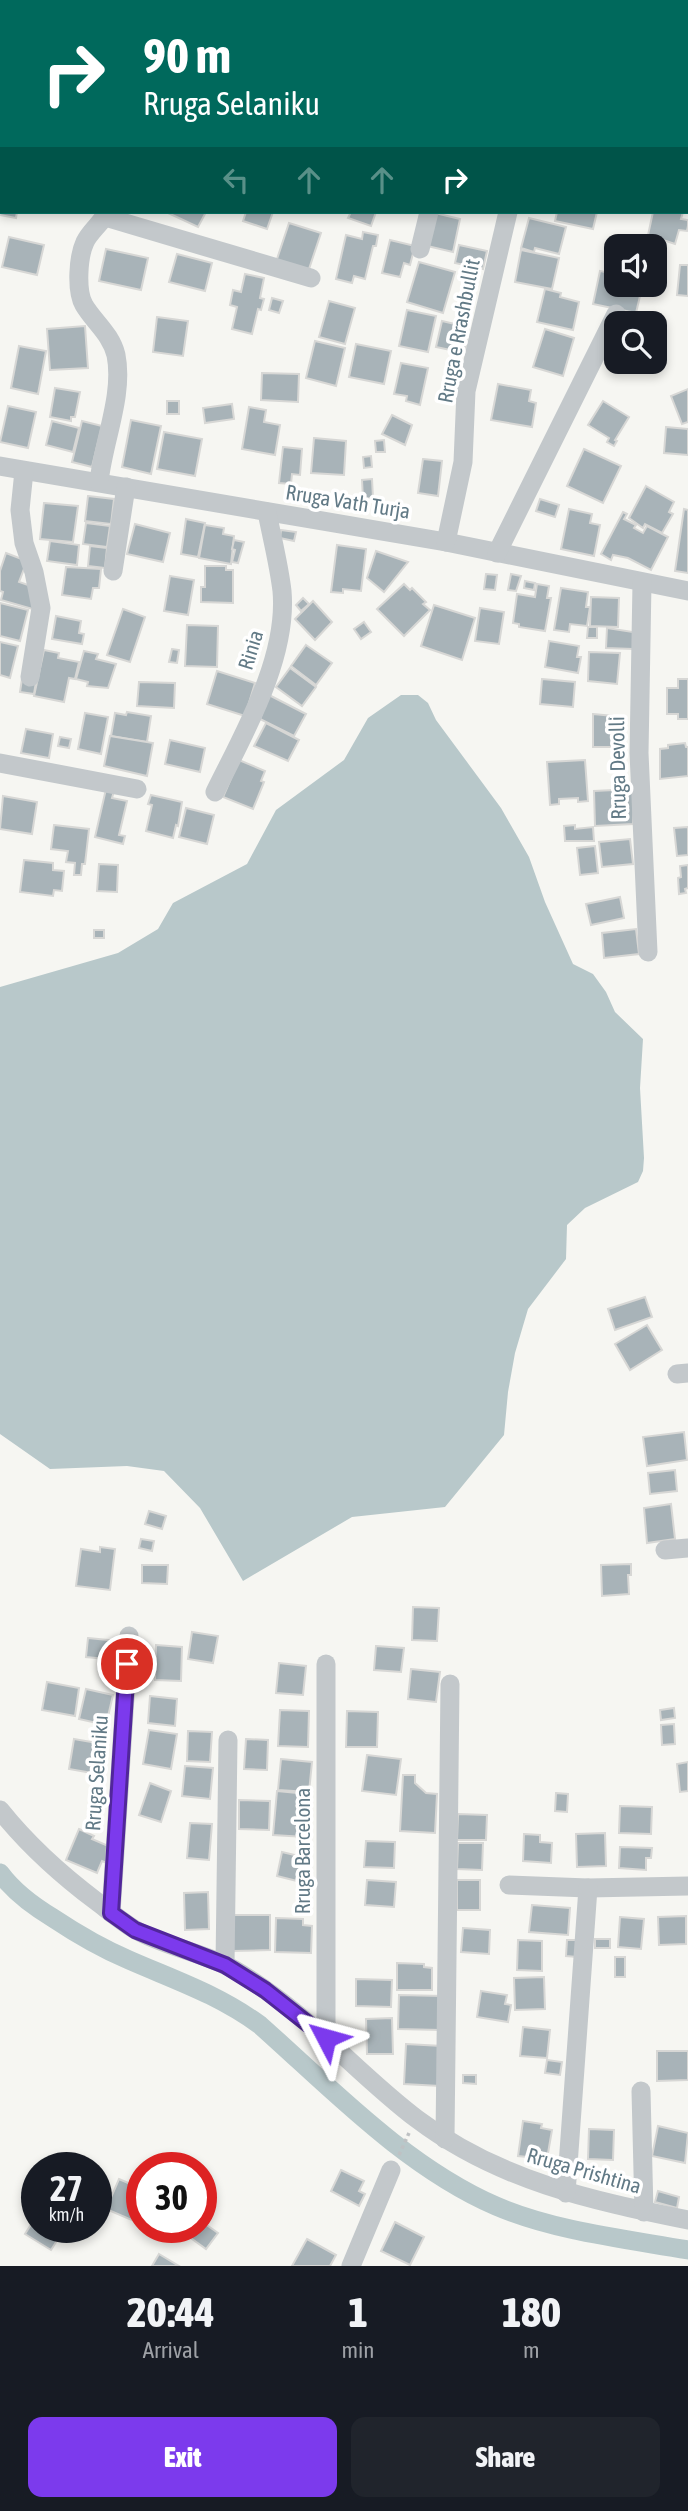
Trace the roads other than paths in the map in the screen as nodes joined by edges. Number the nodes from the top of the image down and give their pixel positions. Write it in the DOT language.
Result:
graph roads {
  1 [pos="106,214"];
  2 [pos="429,214"];
  3 [pos="508,214"];
  4 [pos="420,249"];
  5 [pos="311,278"];
  6 [pos="604,336"];
  7 [pos="0,466"];
  8 [pos="24,471"];
  9 [pos="99,482"];
  10 [pos="126,487"];
  11 [pos="267,512"];
  12 [pos="446,542"];
  13 [pos="497,553"];
  14 [pos="113,571"];
  15 [pos="642,583"];
  16 [pos="688,591"];
  17 [pos="30,677"];
  18 [pos="0,763"];
  19 [pos="137,789"];
  20 [pos="215,792"];
  21 [pos="648,952"];
  22 [pos="688,1548"];
  23 [pos="665,1550"];
  24 [pos="129,1636"];
  25 [pos="326,1664"];
  26 [pos="450,1684"];
  27 [pos="228,1740"];
  28 [pos="0,1810"];
  29 [pos="509,1885"];
  30 [pos="688,1886"];
  31 [pos="588,1888"];
  32 [pos="111,1913"];
  33 [pos="225,1965"];
  34 [pos="326,2038"];
  35 [pos="641,2091"];
  36 [pos="445,2139"];
  37 [pos="391,2170"];
  38 [pos="566,2193"];
  39 [pos="644,2212"];
  40 [pos="688,2220"];
  41 [pos="351,2266"];
  1 -- 5 [label="street"];
  1 -- 9 [label="street"];
  2 -- 4 [label="street"];
  3 -- 12 [label="street, Rruga e Rrashbullit"];
  6 -- 13 [label="street"];
  7 -- 8 [label="street, Rruga Vath Turja"];
  8 -- 9 [label="street, Rruga Vath Turja"];
  8 -- 17 [label="street"];
  9 -- 10 [label="street, Rruga Vath Turja"];
  10 -- 11 [label="street, Rruga Vath Turja"];
  10 -- 14 [label="street"];
  11 -- 12 [label="street, Rruga Vath Turja"];
  11 -- 20 [label="street, Rinia"];
  12 -- 13 [label="street, Rruga Vath Turja"];
  13 -- 15 [label="street, Rruga Vath Turja"];
  15 -- 16 [label="street, Rruga Vath Turja"];
  15 -- 21 [label="street, Rruga Devolli"];
  18 -- 19 [label="street"];
  22 -- 23 [label="street"];
  24 -- 32 [label="street, Rruga Selaniku"];
  25 -- 34 [label="street, Rruga Barcelona"];
  26 -- 36 [label="street"];
  27 -- 33 [label="street"];
  28 -- 32 [label="street, Rruga Prishtina"];
  29 -- 31 [label="street"];
  30 -- 31 [label="street"];
  31 -- 38 [label="street"];
  32 -- 33 [label="street, Rruga Prishtina"];
  33 -- 34 [label="street, Rruga Prishtina"];
  34 -- 36 [label="street, Rruga Prishtina"];
  35 -- 39 [label="street"];
  36 -- 38 [label="street, Rruga Prishtina"];
  37 -- 41 [label="street"];
  38 -- 39 [label="street, Rruga Prishtina"];
  39 -- 40 [label="street, Rruga Prishtina"];
}
